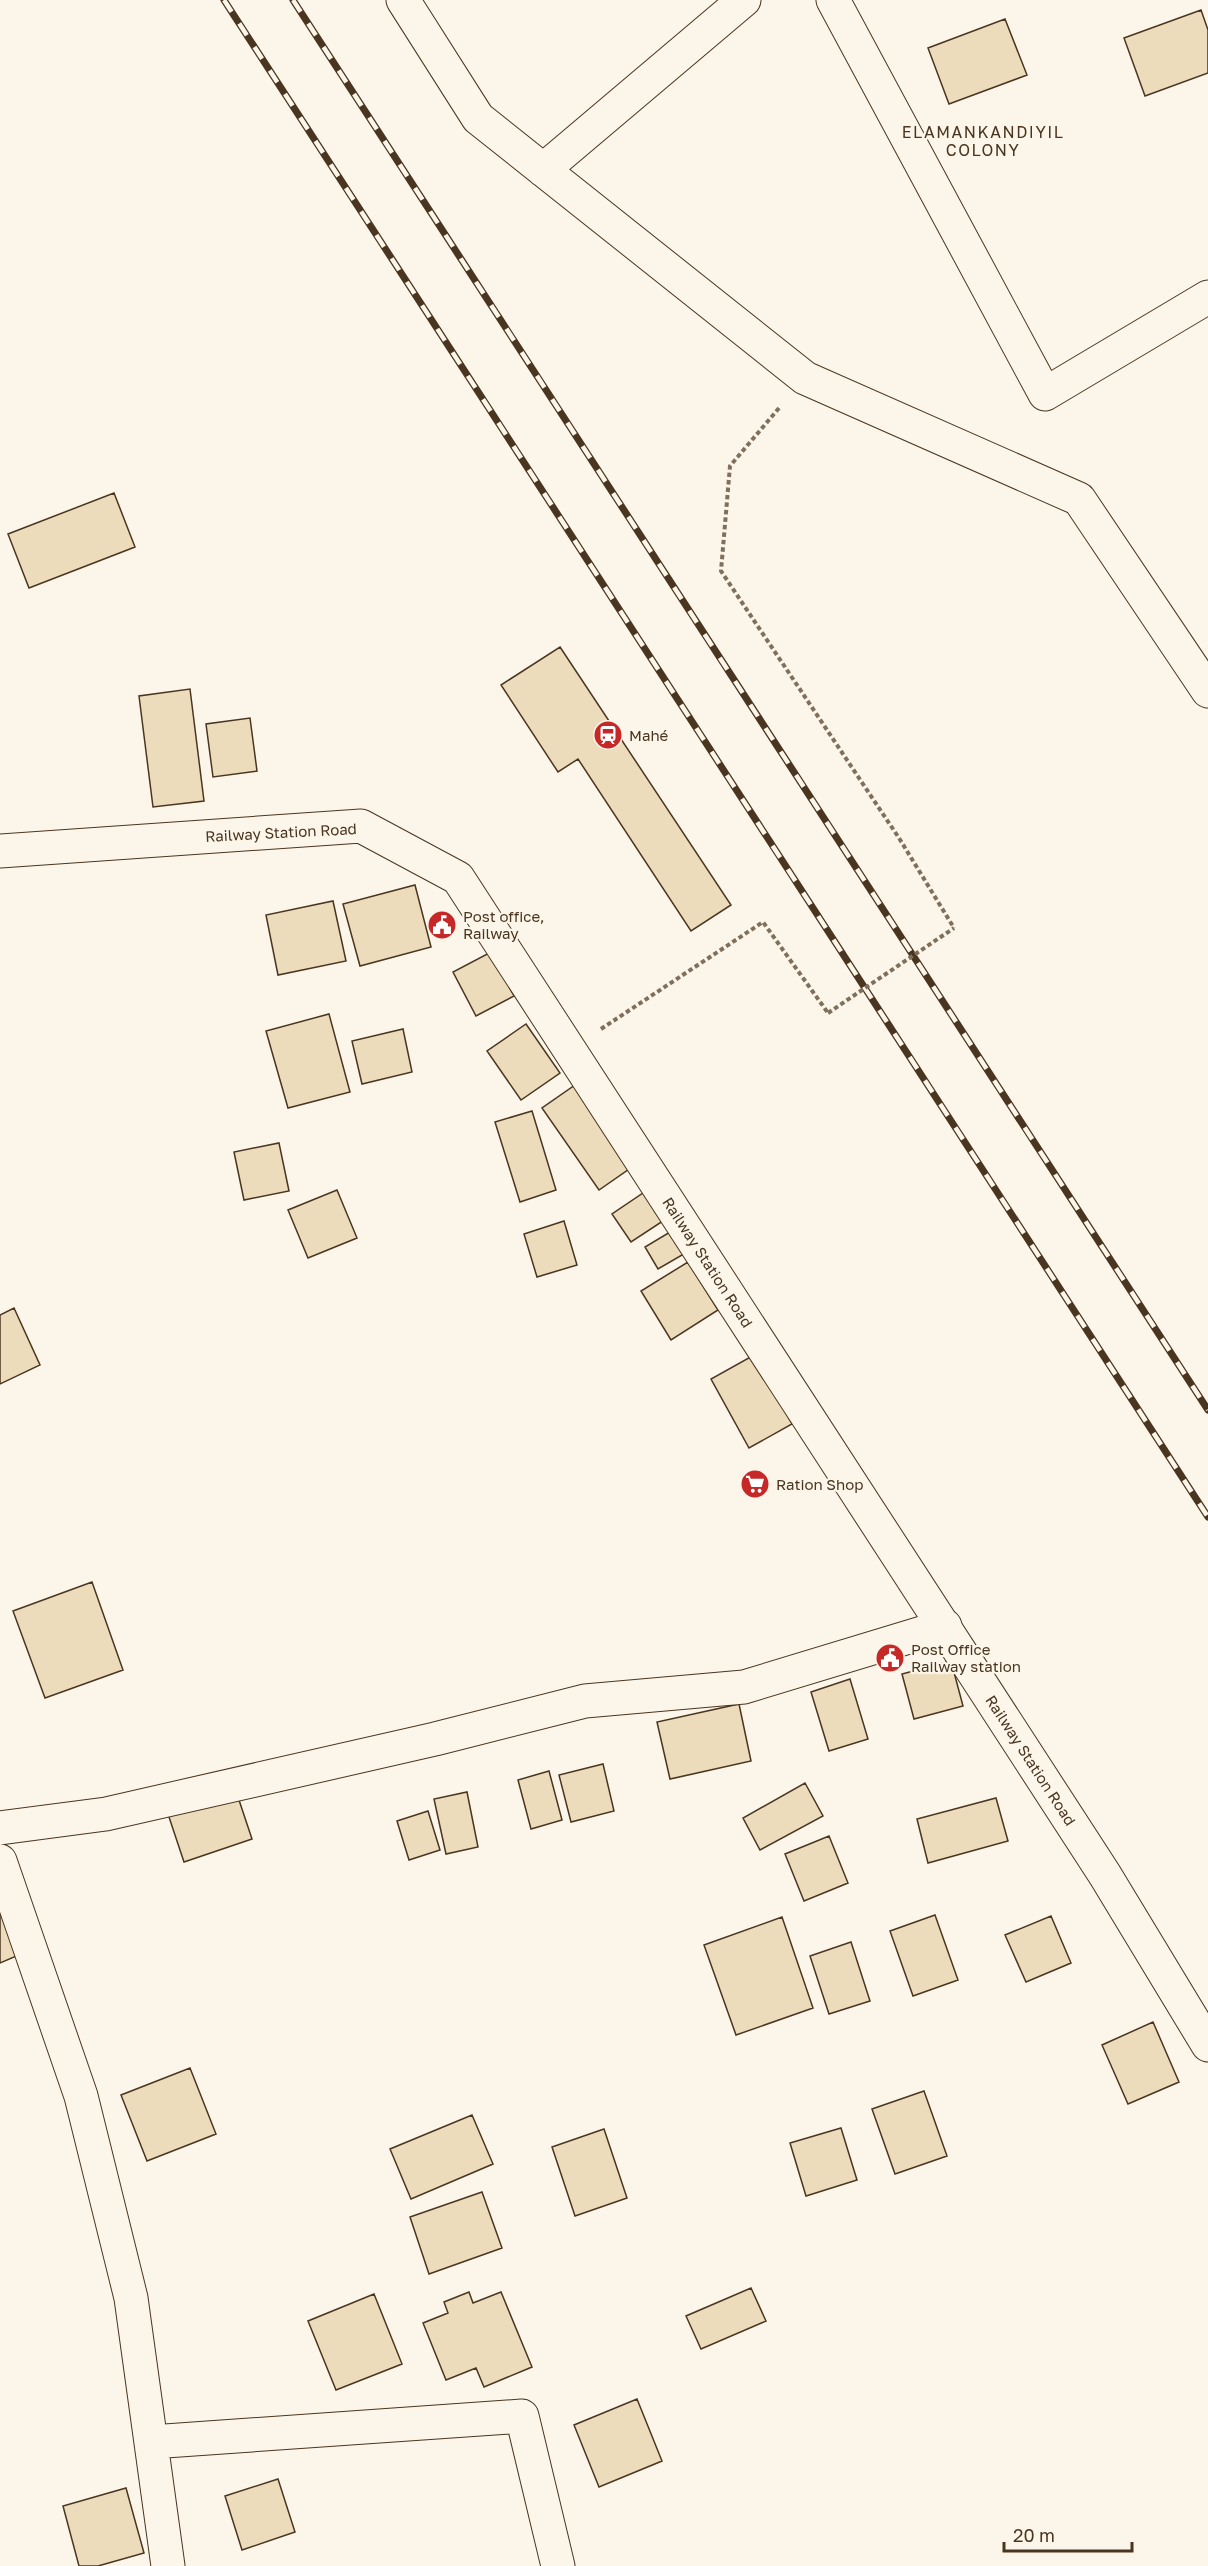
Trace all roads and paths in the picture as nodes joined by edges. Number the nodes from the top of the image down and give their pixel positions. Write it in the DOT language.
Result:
graph roads {
  1 [pos="744,0"];
  2 [pos="833,0"];
  3 [pos="404,1"];
  4 [pos="543,170"];
  5 [pos="1208,297"];
  6 [pos="805,378"];
  7 [pos="1208,691"];
  8 [pos="0,851"];
  9 [pos="570,1050"];
  10 [pos="945,1626"];
  11 [pos="0,1828"];
  12 [pos="0,1862"];
  13 [pos="1208,2045"];
  14 [pos="151,2442"];
  15 [pos="168,2566"];
  16 [pos="558,2566"];
  1 -- 4 [label="street"];
  2 -- 5 [label="street"];
  3 -- 4 [label="street"];
  4 -- 6 [label="street"];
  6 -- 7 [label="street"];
  6 -- 9 [label="path, bridge"];
  8 -- 9 [label="street, Railway Station Road"];
  9 -- 10 [label="street, Railway Station Road"];
  10 -- 11 [label="street"];
  10 -- 13 [label="street, Railway Station Road"];
  12 -- 14 [label="street"];
  14 -- 15 [label="street"];
  14 -- 16 [label="street"];
}
